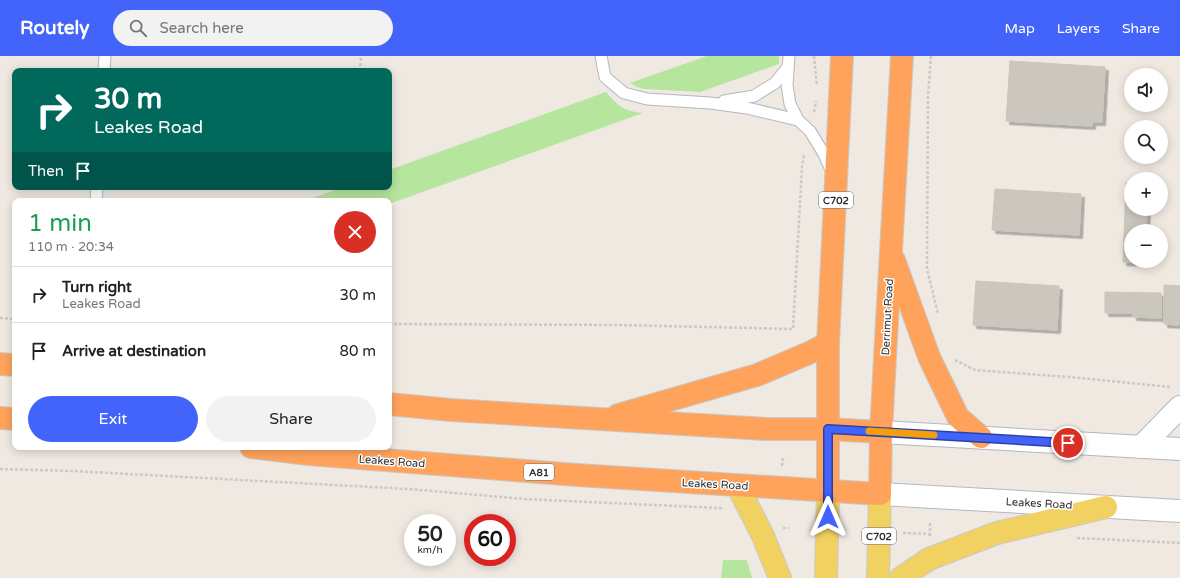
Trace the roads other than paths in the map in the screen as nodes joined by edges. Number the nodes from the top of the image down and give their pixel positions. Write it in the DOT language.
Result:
graph roads {
  1 [pos="105,56"];
  2 [pos="601,56"];
  3 [pos="842,56"];
  4 [pos="902,56"];
  5 [pos="788,61"];
  6 [pos="104,68"];
  7 [pos="710,103"];
  8 [pos="798,120"];
  9 [pos="836,184"];
  10 [pos="890,251"];
  11 [pos="828,343"];
  12 [pos="0,364"];
  13 [pos="12,365"];
  14 [pos="392,404"];
  15 [pos="1180,407"];
  16 [pos="0,418"];
  17 [pos="12,419"];
  18 [pos="602,420"];
  19 [pos="828,429"];
  20 [pos="881,432"];
  21 [pos="981,438"];
  22 [pos="1141,447"];
  23 [pos="1180,449"];
  24 [pos="275,450"];
  25 [pos="737,485"];
  26 [pos="828,490"];
  27 [pos="880,494"];
  28 [pos="1106,507"];
  29 [pos="1180,511"];
  30 [pos="780,578"];
  31 [pos="826,578"];
  32 [pos="878,578"];
  33 [pos="901,578"];
  1 -- 6 [label="lane"];
  2 -- 7 [label="lane"];
  3 -- 9 [label="highway, C702"];
  4 -- 10 [label="highway, Derrimut Road / C702"];
  5 -- 7 [label="lane"];
  5 -- 8 [label="lane"];
  7 -- 8 [label="lane"];
  8 -- 9 [label="lane"];
  9 -- 11 [label="highway, C702"];
  10 -- 20 [label="highway, Derrimut Road / C702"];
  10 -- 21 [label="highway"];
  11 -- 18 [label="highway"];
  11 -- 19 [label="highway, C702"];
  12 -- 13 [label="highway"];
  14 -- 18 [label="highway"];
  15 -- 22 [label="main road"];
  16 -- 17 [label="highway"];
  18 -- 19 [label="highway"];
  19 -- 20 [label="highway"];
  19 -- 26 [label="highway, C702"];
  20 -- 21 [label="main road"];
  20 -- 27 [label="highway, Derrimut Road / C702"];
  21 -- 22 [label="main road"];
  22 -- 23 [label="main road"];
  24 -- 25 [label="highway, Leakes Road / A81"];
  25 -- 26 [label="highway, Leakes Road / A81"];
  25 -- 30 [label="main road"];
  26 -- 27 [label="highway, Leakes Road / A81"];
  26 -- 31 [label="main road, C702"];
  27 -- 28 [label="main road, Leakes Road"];
  27 -- 32 [label="main road, Derrimut Road / C702"];
  28 -- 29 [label="main road, Leakes Road"];
  28 -- 33 [label="main road"];
}
